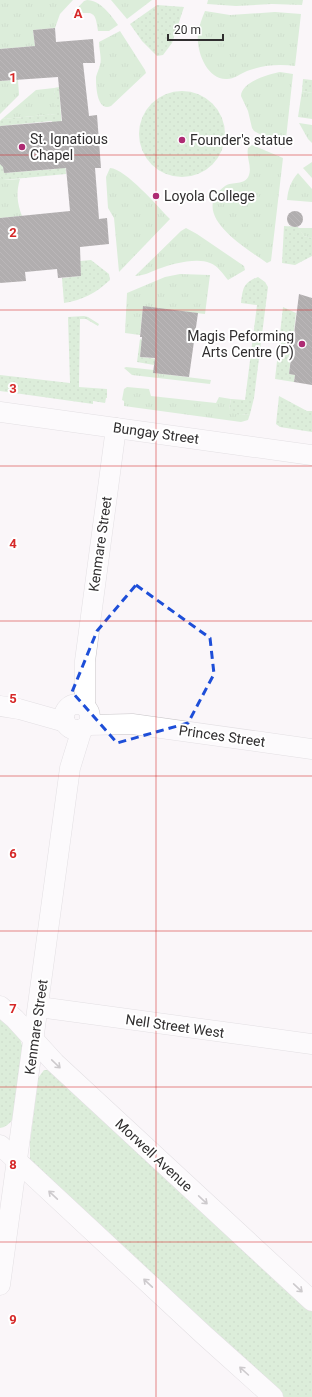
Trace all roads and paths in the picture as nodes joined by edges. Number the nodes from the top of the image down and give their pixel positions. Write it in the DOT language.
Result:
graph roads {
  1 [pos="0,412"];
  2 [pos="116,428"];
  3 [pos="312,455"];
  4 [pos="0,706"];
  5 [pos="77,717"];
  6 [pos="312,749"];
  7 [pos="0,1006"];
  8 [pos="39,1007"];
  9 [pos="34,1040"];
  10 [pos="312,1044"];
  11 [pos="0,1145"];
  12 [pos="18,1161"];
  13 [pos="7,1182"];
  14 [pos="0,1285"];
  15 [pos="312,1301"];
  16 [pos="273,1397"];
  1 -- 2 [label="street, Bungay Street"];
  2 -- 3 [label="street, Bungay Street"];
  2 -- 5 [label="street, Kenmare Street"];
  4 -- 5 [label="street, Princes Street"];
  5 -- 6 [label="street, Princes Street"];
  5 -- 8 [label="street, Kenmare Street"];
  7 -- 9 [label="street, Morwell Avenue"];
  8 -- 9 [label="street, Kenmare Street"];
  8 -- 10 [label="street, Nell Street West"];
  9 -- 12 [label="street, Kenmare Street"];
  9 -- 15 [label="street, Morwell Avenue, one-way"];
  11 -- 12 [label="street"];
  12 -- 13 [label="street, Kenmare Street"];
  16 -- 12 [label="street, one-way"];
  13 -- 14 [label="street, Kenmare Street"];
}
